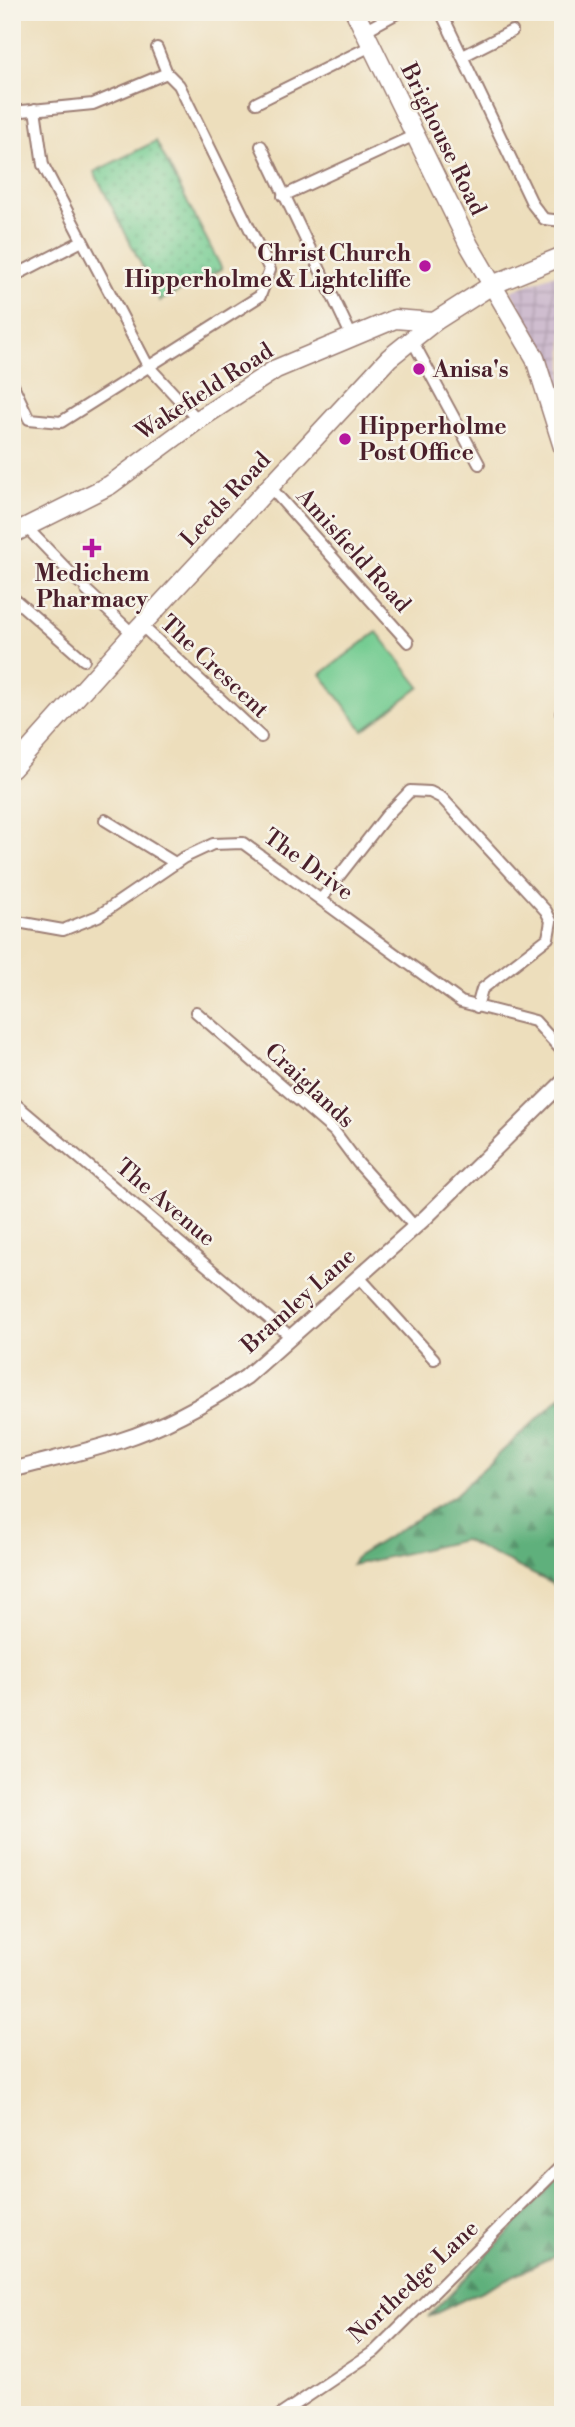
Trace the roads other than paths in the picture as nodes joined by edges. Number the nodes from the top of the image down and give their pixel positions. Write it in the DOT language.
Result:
graph roads {
  1 [pos="355,12"];
  2 [pos="399,12"];
  3 [pos="441,12"];
  4 [pos="512,30"];
  5 [pos="368,38"];
  6 [pos="157,48"];
  7 [pos="463,56"];
  8 [pos="167,73"];
  9 [pos="256,103"];
  10 [pos="35,109"];
  11 [pos="12,112"];
  12 [pos="415,135"];
  13 [pos="261,146"];
  14 [pos="284,196"];
  15 [pos="563,221"];
  16 [pos="82,241"];
  17 [pos="563,256"];
  18 [pos="12,277"];
  19 [pos="492,285"];
  20 [pos="434,322"];
  21 [pos="352,337"];
  22 [pos="412,340"];
  23 [pos="148,366"];
  24 [pos="12,383"];
  25 [pos="198,420"];
  26 [pos="563,447"];
  27 [pos="479,464"];
  28 [pos="270,487"];
  29 [pos="19,531"];
  30 [pos="12,597"];
  31 [pos="137,629"];
  32 [pos="408,642"];
  33 [pos="84,660"];
  34 [pos="261,737"];
  35 [pos="12,769"];
  36 [pos="105,820"];
  37 [pos="175,863"];
  38 [pos="322,898"];
  39 [pos="12,921"];
  40 [pos="477,1007"];
  41 [pos="197,1012"];
  42 [pos="563,1052"];
  43 [pos="563,1082"];
  44 [pos="12,1101"];
  45 [pos="415,1227"];
  46 [pos="359,1277"];
  47 [pos="292,1337"];
  48 [pos="434,1359"];
  49 [pos="12,1470"];
  50 [pos="563,2164"];
  51 [pos="280,2415"];
  1 -- 5 [label="main road, Brighouse Road"];
  2 -- 5 [label="street"];
  3 -- 7 [label="street"];
  4 -- 7 [label="street"];
  5 -- 9 [label="street"];
  5 -- 12 [label="main road, Brighouse Road"];
  6 -- 8 [label="street"];
  7 -- 15 [label="street"];
  8 -- 10 [label="street"];
  8 -- 23 [label="street"];
  10 -- 11 [label="street"];
  10 -- 16 [label="street"];
  12 -- 14 [label="street"];
  12 -- 19 [label="main road, Brighouse Road"];
  13 -- 14 [label="street"];
  14 -- 21 [label="street"];
  16 -- 18 [label="street"];
  16 -- 23 [label="street"];
  17 -- 19 [label="main road, Leeds Road"];
  19 -- 20 [label="main road, Leeds Road"];
  19 -- 26 [label="main road, Brighouse Road"];
  20 -- 21 [label="main road, Wakefield Road"];
  20 -- 22 [label="main road, Leeds Road"];
  21 -- 25 [label="main road, Wakefield Road"];
  22 -- 27 [label="street"];
  22 -- 28 [label="main road, Leeds Road"];
  23 -- 24 [label="street"];
  23 -- 25 [label="street"];
  25 -- 29 [label="main road, Wakefield Road"];
  28 -- 31 [label="main road, Leeds Road"];
  28 -- 32 [label="street, Amisfield Road"];
  29 -- 31 [label="street, The Crescent"];
  30 -- 33 [label="street"];
  31 -- 34 [label="street, The Crescent"];
  31 -- 35 [label="main road, Leeds Road"];
  36 -- 37 [label="street"];
  37 -- 38 [label="street, The Drive"];
  37 -- 39 [label="street, The Drive"];
  38 -- 40 [label="street, The Drive"];
  38 -- 40 [label="street"];
  40 -- 42 [label="street, The Drive"];
  41 -- 45 [label="street, Craiglands"];
  43 -- 45 [label="street, Bramley Lane"];
  44 -- 47 [label="street, The Avenue"];
  45 -- 46 [label="street, Bramley Lane"];
  46 -- 47 [label="street, Bramley Lane"];
  46 -- 48 [label="street"];
  47 -- 49 [label="street, Bramley Lane"];
  50 -- 51 [label="street, Northedge Lane"];
}
